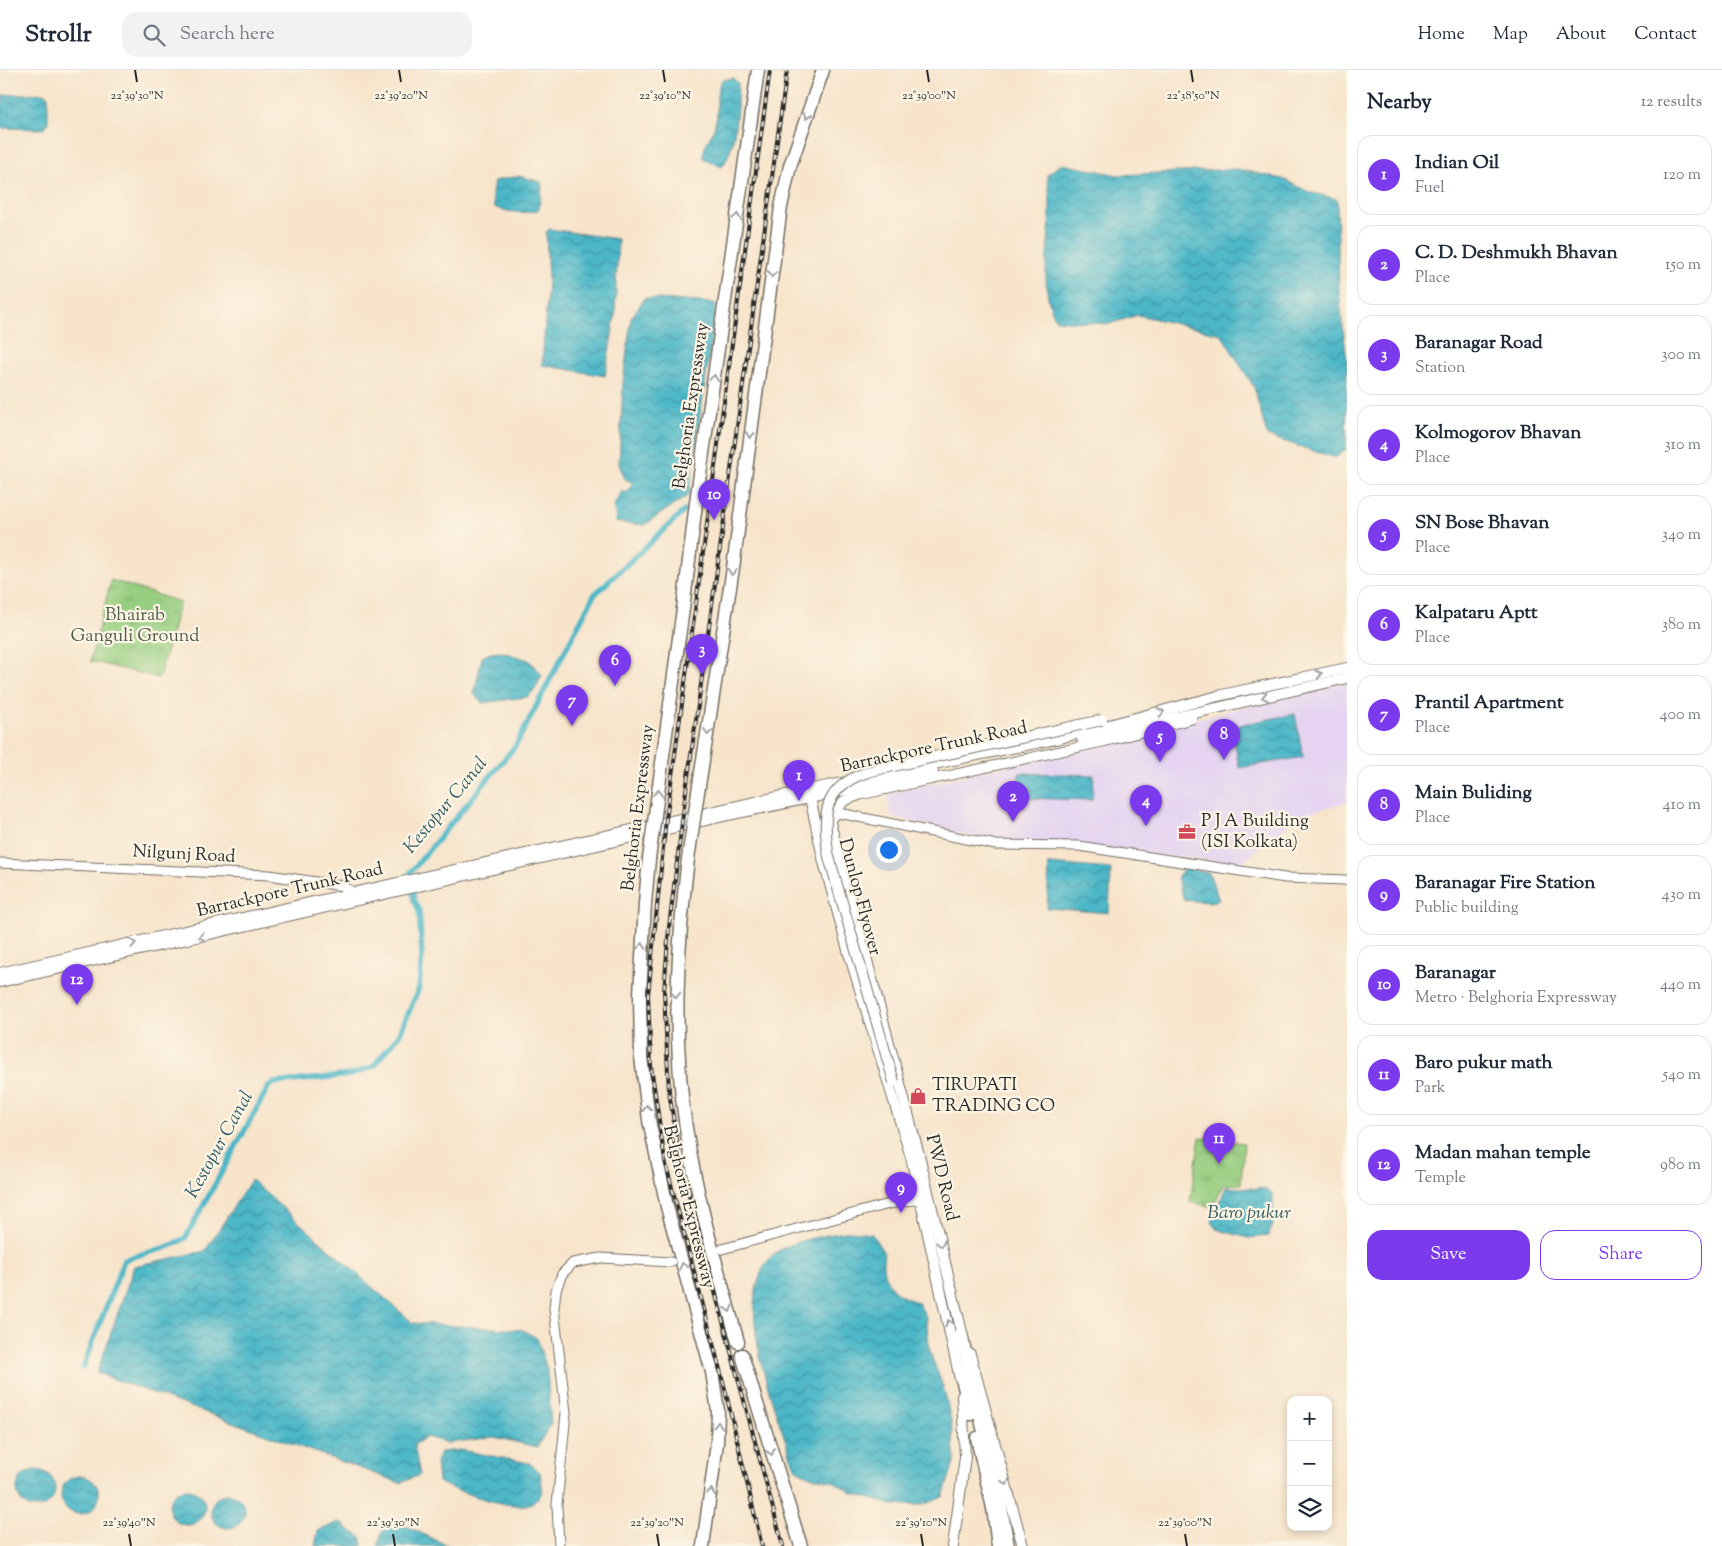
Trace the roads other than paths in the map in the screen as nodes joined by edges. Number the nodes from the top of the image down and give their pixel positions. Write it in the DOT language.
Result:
graph roads {
  1 [pos="758,70"];
  2 [pos="823,70"];
  3 [pos="1347,668"];
  4 [pos="1347,678"];
  5 [pos="1202,712"];
  6 [pos="1141,717"];
  7 [pos="823,792"];
  8 [pos="809,795"];
  9 [pos="834,812"];
  10 [pos="830,825"];
  11 [pos="0,863"];
  12 [pos="1347,880"];
  13 [pos="359,896"];
  14 [pos="0,973"];
  15 [pos="0,982"];
  16 [pos="900,1116"];
  17 [pos="925,1198"];
  18 [pos="722,1249"];
  19 [pos="671,1262"];
  20 [pos="961,1335"];
  21 [pos="738,1342"];
  22 [pos="742,1356"];
  23 [pos="960,1371"];
  24 [pos="784,1497"];
  25 [pos="1002,1541"];
  26 [pos="559,1546"];
  27 [pos="703,1546"];
  28 [pos="797,1546"];
  29 [pos="801,1546"];
  30 [pos="953,1546"];
  31 [pos="1023,1546"];
  27 -- 1 [label="highway, Belghoria Expressway, one-way, bridge"];
  2 -- 21 [label="highway, Belghoria Expressway, one-way, bridge"];
  6 -- 3 [label="main road, Barrackpore Trunk Road, one-way"];
  4 -- 5 [label="main road, Barrackpore Trunk Road, one-way"];
  5 -- 7 [label="main road, Barrackpore Trunk Road"];
  5 -- 9 [label="street"];
  6 -- 7 [label="main road, Barrackpore Trunk Road"];
  6 -- 16 [label="main road, Dunlop Flyover, bridge"];
  7 -- 8 [label="main road, Barrackpore Trunk Road"];
  7 -- 10 [label="main road, PWD Road"];
  8 -- 13 [label="main road, Barrackpore Trunk Road"];
  8 -- 16 [label="main road, PWD Road"];
  9 -- 10 [label="street"];
  9 -- 12 [label="street"];
  10 -- 17 [label="main road, PWD Road"];
  11 -- 13 [label="street, Nilgunj Road"];
  14 -- 13 [label="main road, Barrackpore Trunk Road, one-way"];
  13 -- 15 [label="main road, Barrackpore Trunk Road, one-way"];
  16 -- 17 [label="main road, PWD Road"];
  17 -- 18 [label="street"];
  17 -- 20 [label="main road, PWD Road, one-way"];
  23 -- 17 [label="main road, PWD Road, one-way"];
  19 -- 26 [label="street"];
  20 -- 25 [label="highway"];
  20 -- 31 [label="main road, PWD Road, one-way"];
  22 -- 24 [label="highway, one-way"];
  23 -- 25 [label="highway"];
  23 -- 30 [label="main road, PWD Road"];
  24 -- 28 [label="highway"];
  24 -- 29 [label="highway"];
}
